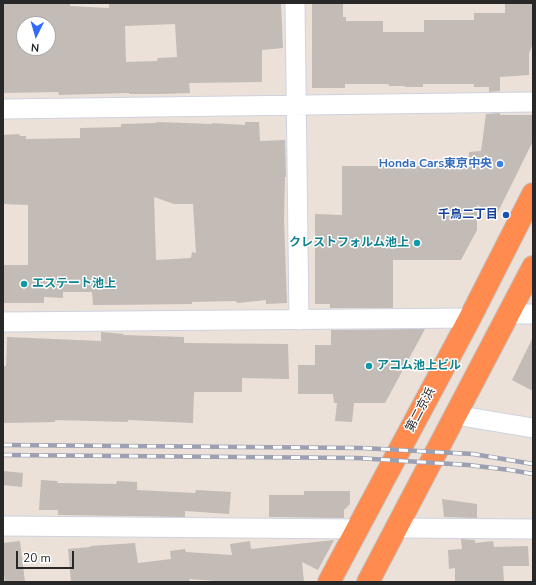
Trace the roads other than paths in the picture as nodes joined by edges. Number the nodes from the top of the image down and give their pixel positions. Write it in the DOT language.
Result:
graph roads {
  1 [pos="295,3"];
  2 [pos="533,102"];
  3 [pos="296,105"];
  4 [pos="3,109"];
  5 [pos="533,194"];
  6 [pos="533,267"];
  7 [pos="508,314"];
  8 [pos="533,314"];
  9 [pos="470,318"];
  10 [pos="299,320"];
  11 [pos="3,322"];
  12 [pos="455,415"];
  13 [pos="533,428"];
  14 [pos="3,526"];
  15 [pos="397,528"];
  16 [pos="358,529"];
  17 [pos="533,529"];
  18 [pos="329,582"];
  19 [pos="368,582"];
  1 -- 3 [label="street"];
  2 -- 3 [label="street"];
  3 -- 4 [label="street"];
  3 -- 10 [label="street"];
  5 -- 9 [label="highway, 第二京浜"];
  6 -- 7 [label="highway"];
  7 -- 8 [label="street"];
  7 -- 12 [label="highway"];
  9 -- 10 [label="street"];
  9 -- 16 [label="highway, 第二京浜"];
  10 -- 11 [label="street"];
  12 -- 13 [label="street"];
  12 -- 15 [label="highway"];
  14 -- 16 [label="street"];
  15 -- 17 [label="street"];
  15 -- 19 [label="highway"];
  16 -- 18 [label="highway, 第二京浜"];
}
